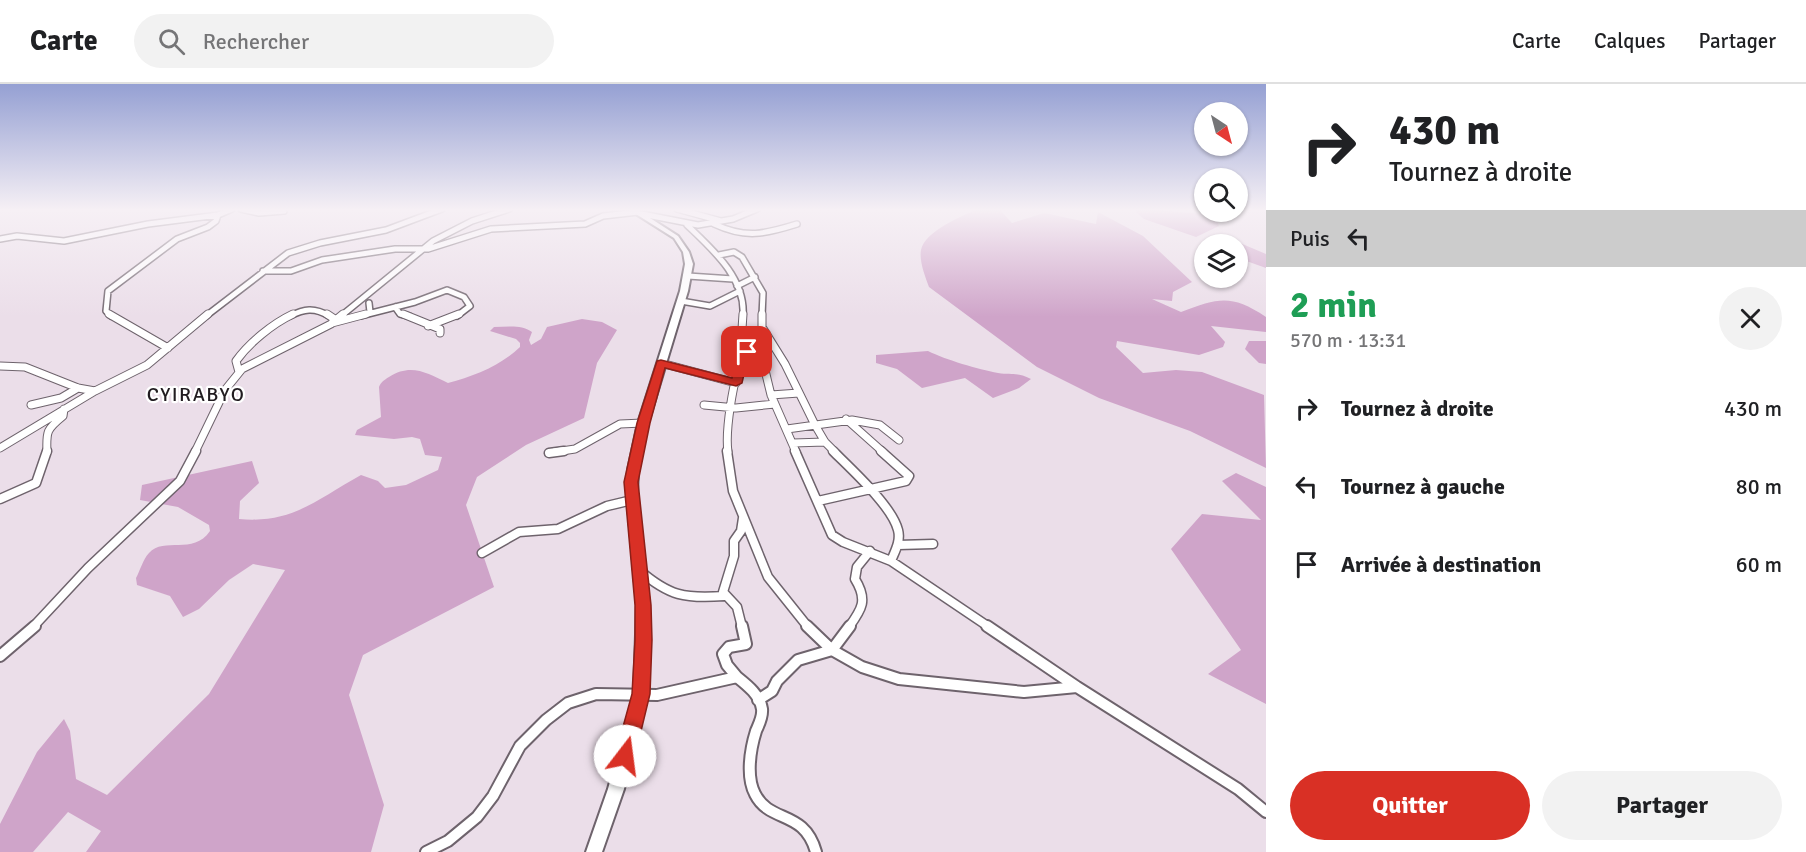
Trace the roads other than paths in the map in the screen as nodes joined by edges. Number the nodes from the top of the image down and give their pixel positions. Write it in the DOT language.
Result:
graph roads {
  1 [pos="170,245"];
  2 [pos="316,245"];
  3 [pos="428,245"];
  4 [pos="443,245"];
  5 [pos="682,245"];
  6 [pos="708,245"];
  7 [pos="419,250"];
  8 [pos="718,255"];
  9 [pos="263,271"];
  10 [pos="688,276"];
  11 [pos="755,278"];
  12 [pos="737,285"];
  13 [pos="681,301"];
  14 [pos="369,303"];
  15 [pos="395,306"];
  16 [pos="370,312"];
  17 [pos="333,322"];
  18 [pos="428,326"];
  19 [pos="440,333"];
  20 [pos="168,348"];
  21 [pos="753,350"];
  22 [pos="661,363"];
  23 [pos="0,366"];
  24 [pos="239,372"];
  25 [pos="736,383"];
  26 [pos="78,388"];
  27 [pos="94,391"];
  28 [pos="799,393"];
  29 [pos="773,399"];
  30 [pos="31,405"];
  31 [pos="704,405"];
  32 [pos="730,407"];
  33 [pos="64,409"];
  34 [pos="846,419"];
  35 [pos="643,423"];
  36 [pos="815,425"];
  37 [pos="787,429"];
  38 [pos="899,440"];
  39 [pos="825,442"];
  40 [pos="793,443"];
  41 [pos="0,448"];
  42 [pos="549,453"];
  43 [pos="870,488"];
  44 [pos="0,499"];
  45 [pos="632,500"];
  46 [pos="818,501"];
  47 [pos="743,516"];
  48 [pos="933,544"];
  49 [pos="898,545"];
  50 [pos="870,551"];
  51 [pos="482,553"];
  52 [pos="891,561"];
  53 [pos="639,570"];
  54 [pos="724,596"];
  55 [pos="832,650"];
  56 [pos="0,656"];
  57 [pos="738,677"];
  58 [pos="1077,687"];
  59 [pos="641,694"];
  60 [pos="758,700"];
  61 [pos="1266,812"];
  62 [pos="426,852"];
  63 [pos="594,852"];
  64 [pos="816,852"];
  1 -- 20 [label="street"];
  2 -- 9 [label="street"];
  3 -- 7 [label="street"];
  4 -- 7 [label="street"];
  5 -- 10 [label="highway"];
  6 -- 8 [label="street"];
  7 -- 9 [label="street"];
  7 -- 17 [label="street"];
  8 -- 11 [label="street"];
  8 -- 12 [label="street"];
  9 -- 20 [label="street"];
  10 -- 12 [label="street"];
  10 -- 13 [label="highway"];
  11 -- 12 [label="street"];
  11 -- 28 [label="street"];
  12 -- 13 [label="street"];
  12 -- 21 [label="street"];
  13 -- 22 [label="highway"];
  14 -- 16 [label="street"];
  15 -- 16 [label="street"];
  15 -- 18 [label="street"];
  15 -- 18 [label="street"];
  16 -- 17 [label="street"];
  17 -- 24 [label="street"];
  17 -- 24 [label="street"];
  18 -- 19 [label="street"];
  20 -- 27 [label="street"];
  21 -- 25 [label="street"];
  21 -- 29 [label="street"];
  22 -- 25 [label="street"];
  22 -- 35 [label="highway"];
  23 -- 26 [label="street"];
  24 -- 56 [label="street"];
  25 -- 32 [label="street"];
  26 -- 27 [label="street"];
  26 -- 30 [label="street"];
  27 -- 33 [label="street"];
  28 -- 29 [label="street"];
  28 -- 36 [label="street"];
  29 -- 32 [label="street"];
  29 -- 37 [label="street"];
  31 -- 32 [label="street"];
  32 -- 47 [label="street"];
  33 -- 41 [label="street"];
  33 -- 44 [label="street"];
  34 -- 36 [label="street"];
  34 -- 38 [label="street"];
  34 -- 43 [label="street"];
  35 -- 42 [label="street"];
  35 -- 45 [label="highway"];
  36 -- 37 [label="street"];
  36 -- 39 [label="street"];
  37 -- 40 [label="street"];
  39 -- 40 [label="street"];
  39 -- 43 [label="street"];
  40 -- 46 [label="street"];
  43 -- 46 [label="street"];
  43 -- 49 [label="street"];
  45 -- 51 [label="street"];
  45 -- 53 [label="highway"];
  46 -- 50 [label="street"];
  47 -- 54 [label="street"];
  47 -- 55 [label="street"];
  48 -- 49 [label="street"];
  49 -- 52 [label="street"];
  50 -- 52 [label="street"];
  50 -- 55 [label="street"];
  52 -- 58 [label="street"];
  53 -- 54 [label="street"];
  53 -- 59 [label="highway"];
  54 -- 57 [label="street"];
  55 -- 58 [label="street"];
  55 -- 60 [label="street"];
  57 -- 59 [label="street"];
  57 -- 60 [label="street"];
  58 -- 61 [label="street"];
  59 -- 62 [label="street"];
  59 -- 63 [label="highway"];
  60 -- 64 [label="street"];
}
